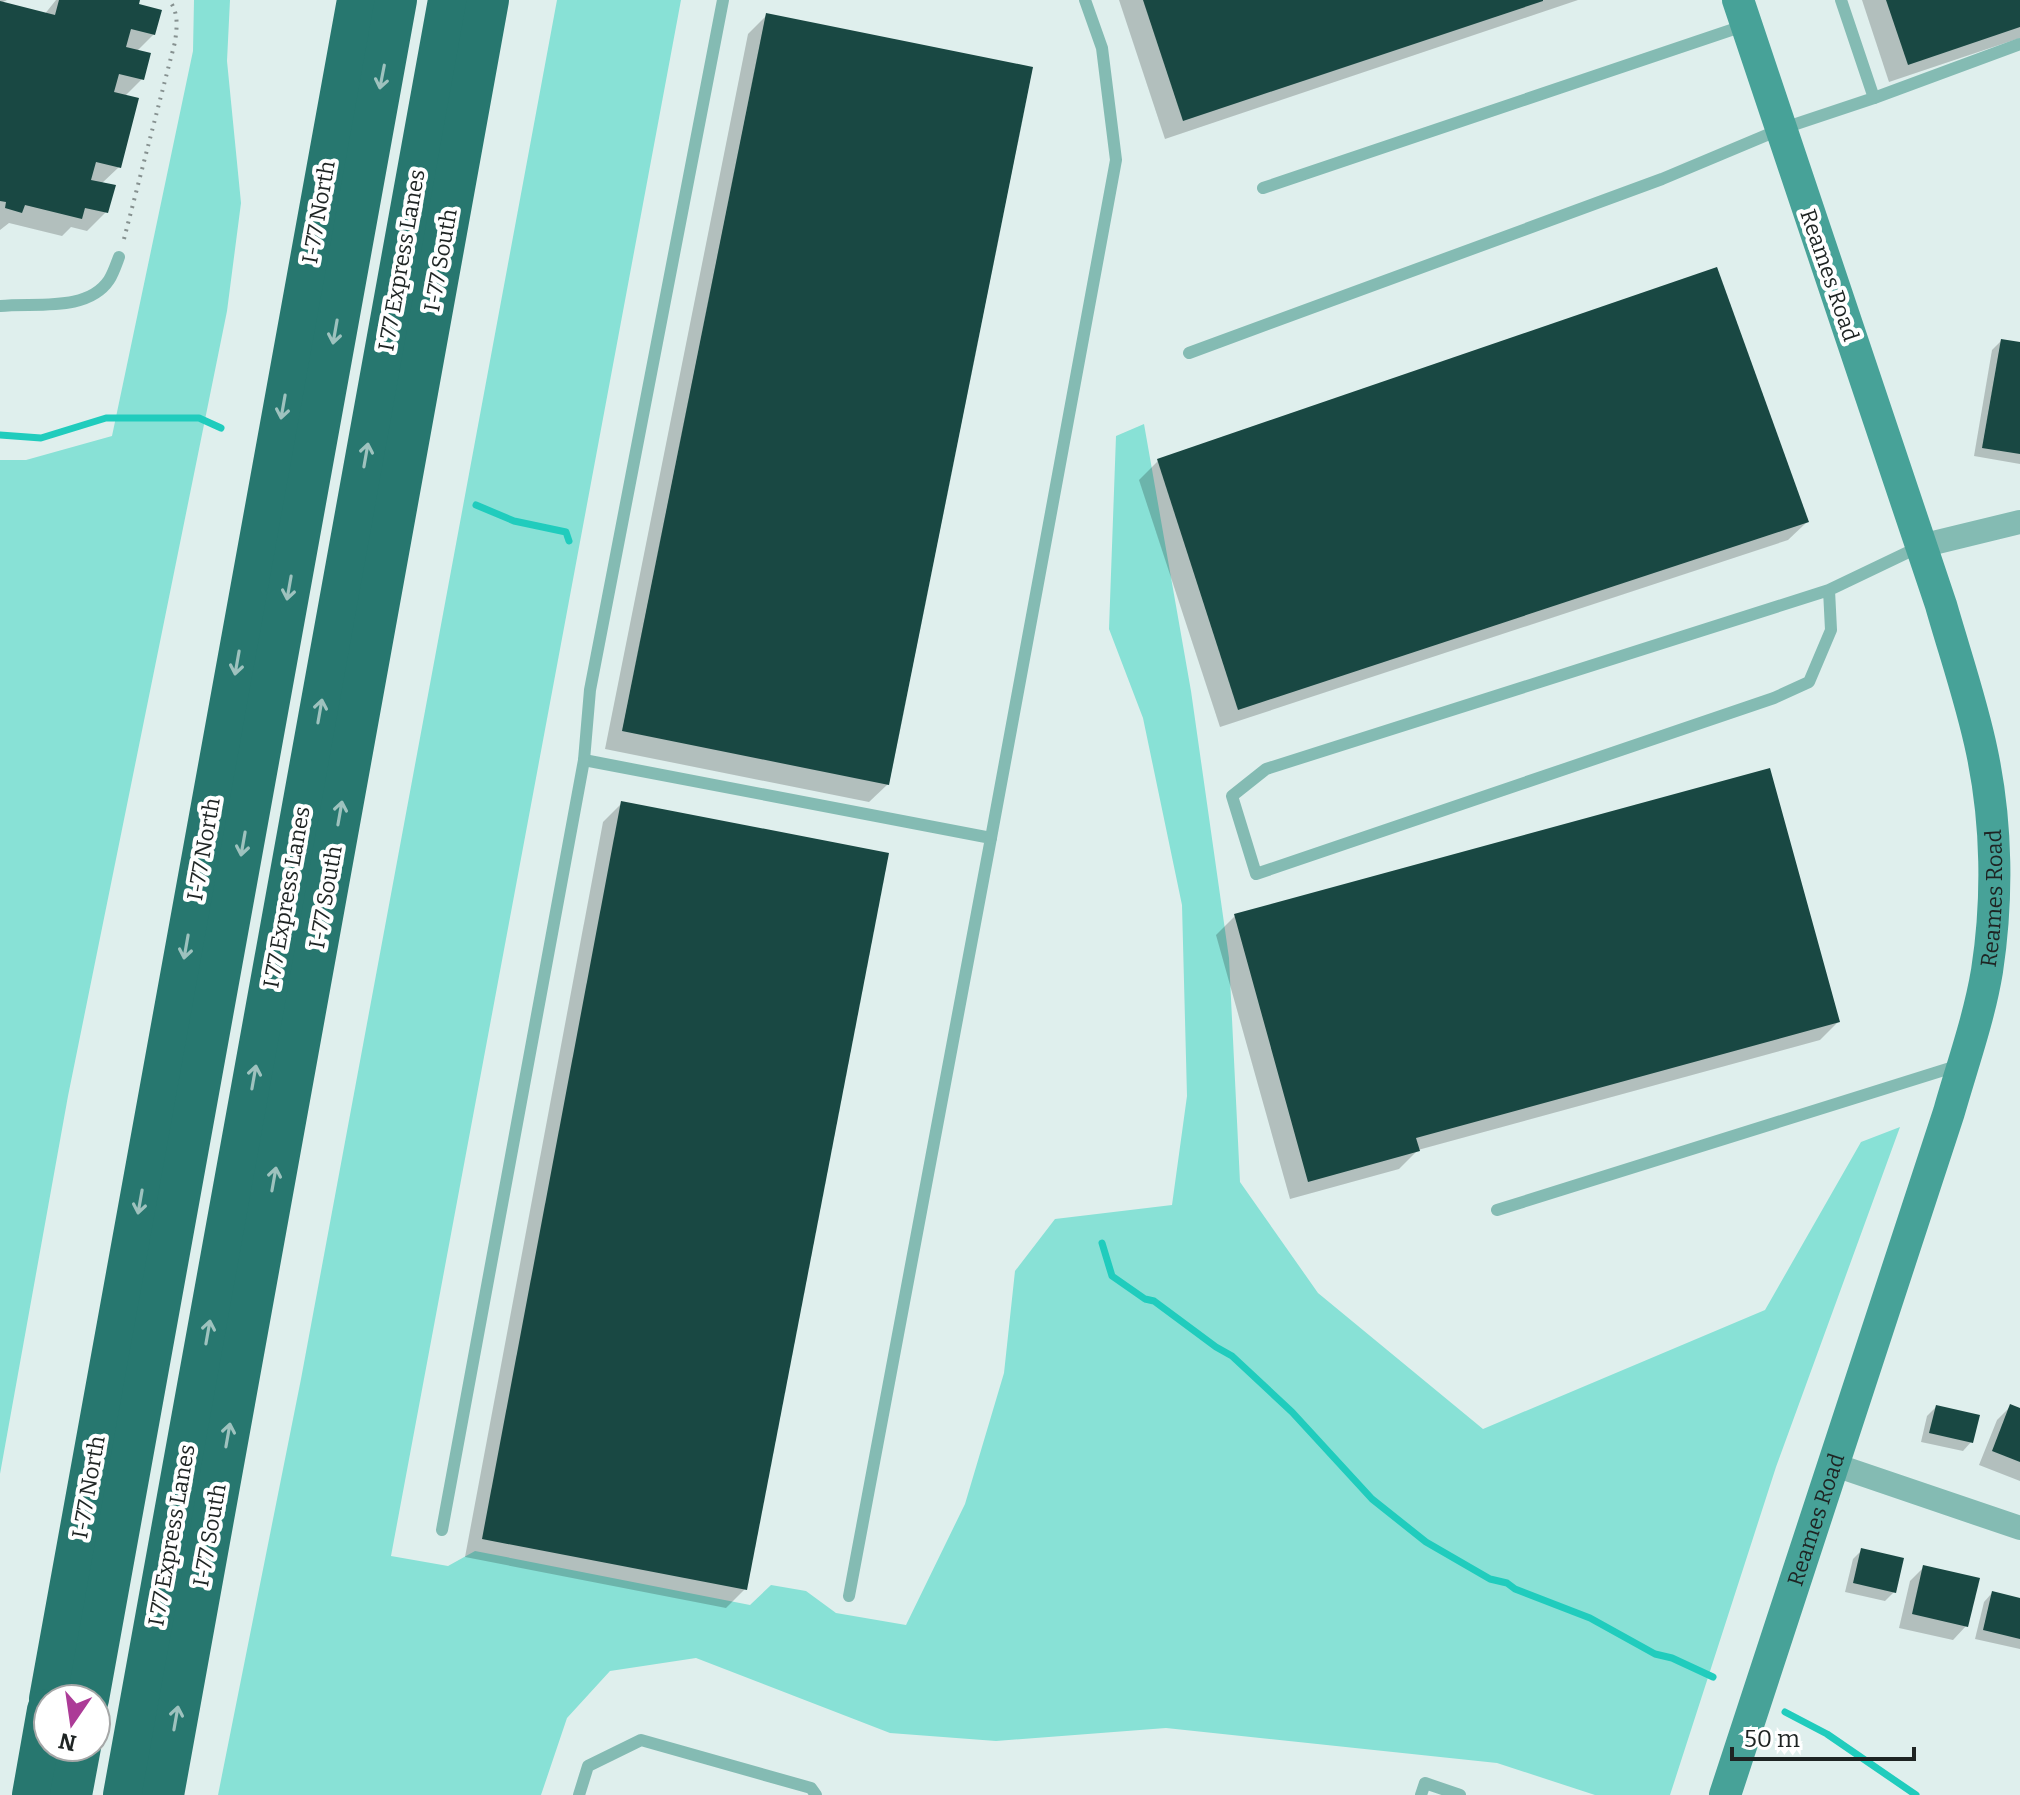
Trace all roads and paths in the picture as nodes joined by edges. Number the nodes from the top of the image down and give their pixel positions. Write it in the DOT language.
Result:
graph roads {
  1 [pos="169,0"];
  2 [pos="358,0"];
  3 [pos="396,0"];
  4 [pos="449,0"];
  5 [pos="488,0"];
  6 [pos="723,0"];
  7 [pos="1085,0"];
  8 [pos="1841,0"];
  9 [pos="1742,12"];
  10 [pos="2020,44"];
  11 [pos="1874,98"];
  12 [pos="1781,129"];
  13 [pos="1263,188"];
  14 [pos="119,257"];
  15 [pos="0,306"];
  16 [pos="1189,353"];
  17 [pos="2020,522"];
  18 [pos="1921,546"];
  19 [pos="1829,590"];
  20 [pos="584,760"];
  21 [pos="991,838"];
  22 [pos="1963,1064"];
  23 [pos="1497,1210"];
  24 [pos="1832,1464"];
  25 [pos="2020,1528"];
  26 [pos="442,1530"];
  27 [pos="849,1596"];
  28 [pos="53,1683"];
  29 [pos="91,1683"];
  30 [pos="39,1763"];
  31 [pos="77,1763"];
  32 [pos="1423,1789"];
  33 [pos="33,1795"];
  34 [pos="71,1795"];
  35 [pos="124,1795"];
  36 [pos="163,1795"];
  37 [pos="579,1795"];
  38 [pos="816,1795"];
  39 [pos="1460,1795"];
  40 [pos="1725,1795"];
  1 -- 14 [label="path"];
  2 -- 28 [label="highway, I-77 North, one-way"];
  3 -- 29 [label="highway, one-way"];
  35 -- 4 [label="highway, I 77 Express Lanes, one-way"];
  36 -- 5 [label="highway, I-77 South, one-way"];
  6 -- 20 [label="lane"];
  7 -- 21 [label="lane"];
  8 -- 11 [label="lane"];
  9 -- 12 [label="main road, Reames Road"];
  9 -- 13 [label="lane"];
  10 -- 11 [label="lane"];
  11 -- 12 [label="lane"];
  12 -- 16 [label="lane"];
  12 -- 18 [label="main road, Reames Road"];
  14 -- 15 [label="lane"];
  17 -- 18 [label="street"];
  18 -- 19 [label="lane"];
  18 -- 22 [label="main road, Reames Road"];
  19 -- 19 [label="lane"];
  20 -- 21 [label="lane"];
  20 -- 26 [label="lane"];
  21 -- 27 [label="lane"];
  22 -- 23 [label="lane"];
  22 -- 24 [label="main road, Reames Road"];
  24 -- 25 [label="street"];
  24 -- 40 [label="main road, Reames Road"];
  30 -- 33 [label="highway"];
  31 -- 34 [label="highway"];
  32 -- 39 [label="lane"];
  37 -- 38 [label="lane"];
}
